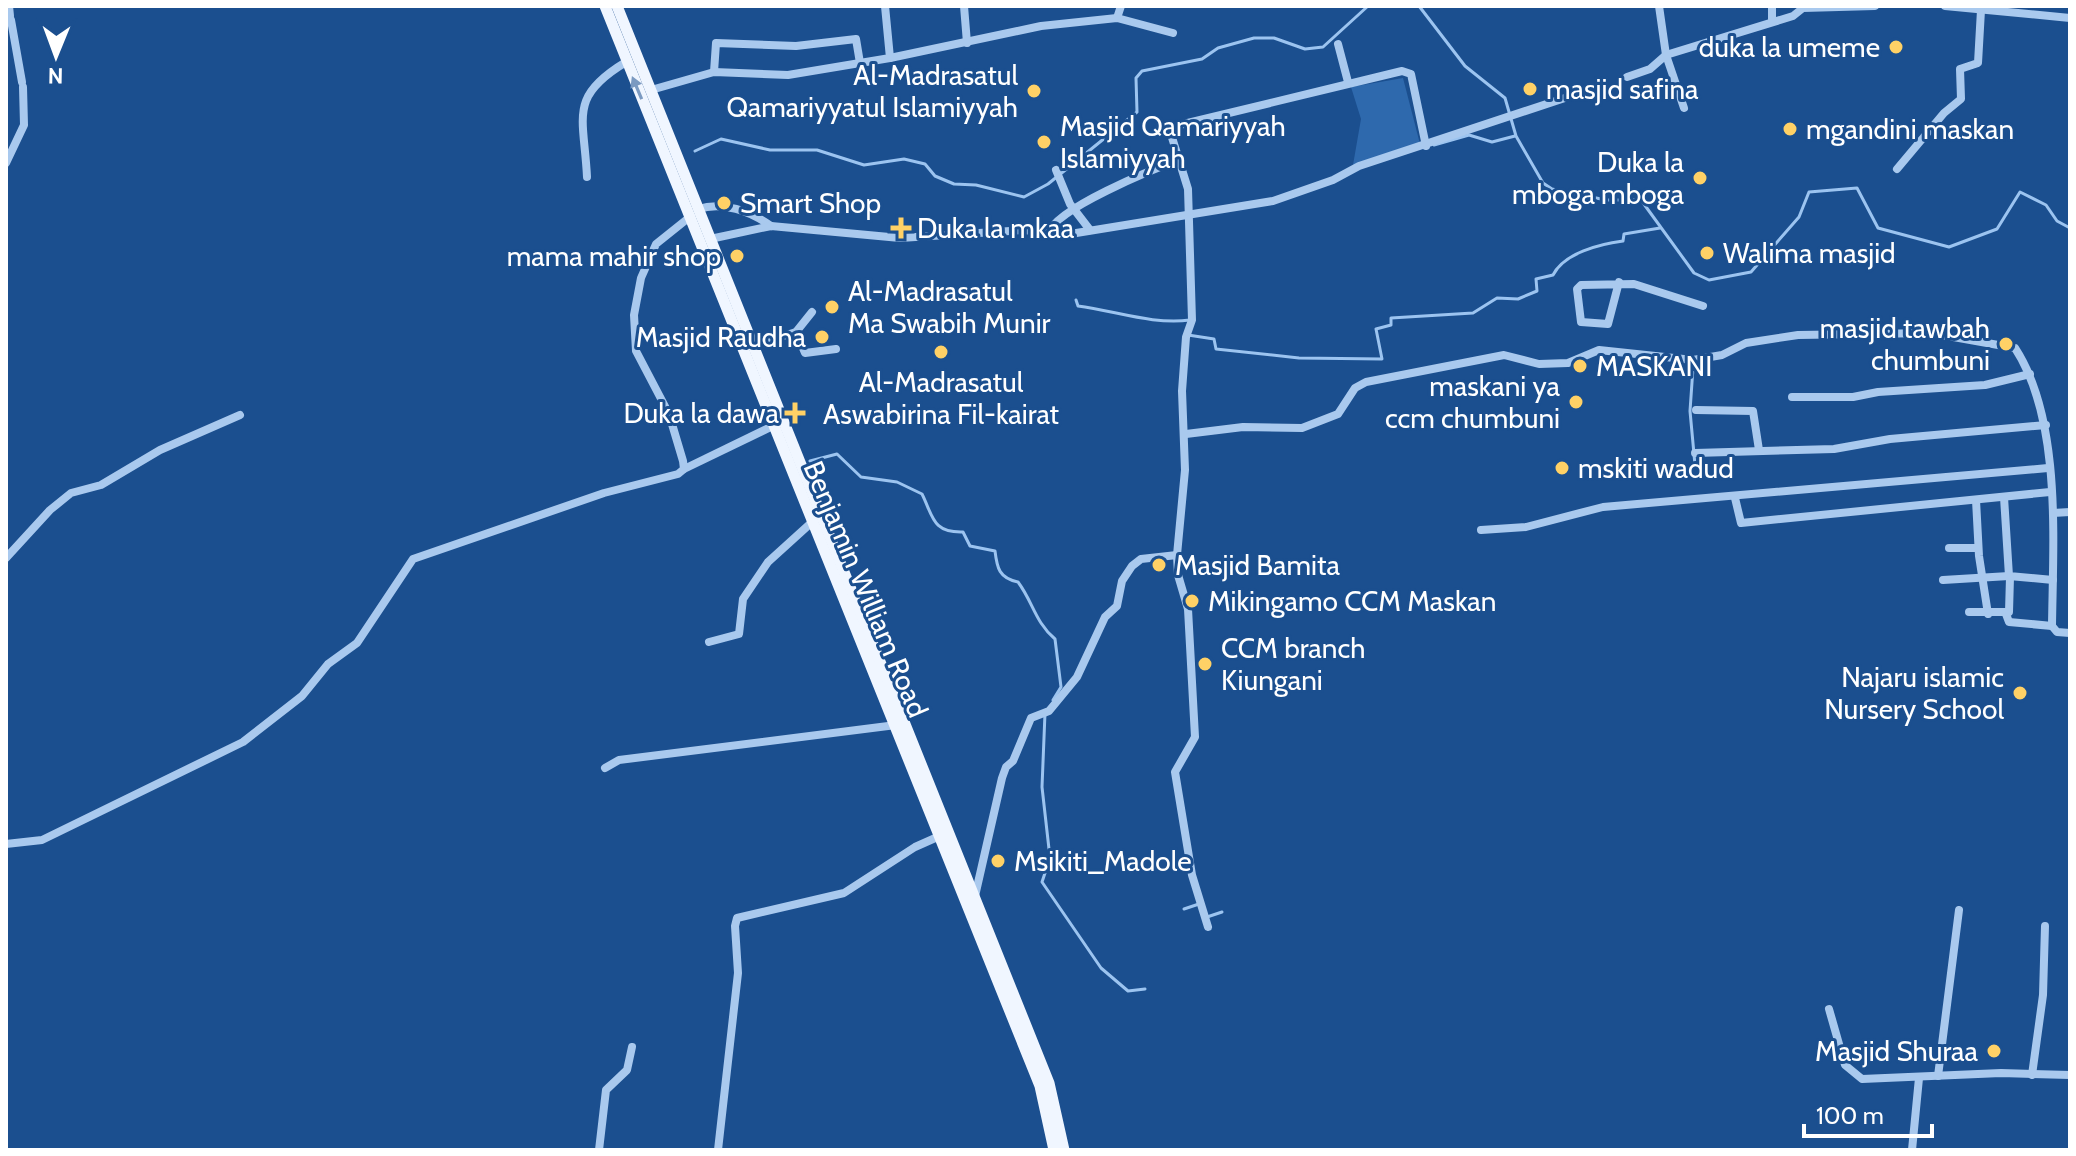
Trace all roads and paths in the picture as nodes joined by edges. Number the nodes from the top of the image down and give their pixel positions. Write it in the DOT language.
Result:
graph roads {
  1 [pos="605,6"];
  2 [pos="617,6"];
  3 [pos="885,6"];
  4 [pos="964,6"];
  5 [pos="1121,6"];
  6 [pos="1659,6"];
  7 [pos="1772,6"];
  8 [pos="1875,6"];
  9 [pos="1945,6"];
  10 [pos="1981,10"];
  11 [pos="10,14"];
  12 [pos="1117,18"];
  13 [pos="2070,18"];
  14 [pos="1772,19"];
  15 [pos="1173,33"];
  16 [pos="967,43"];
  17 [pos="1338,44"];
  18 [pos="1666,55"];
  19 [pos="890,58"];
  20 [pos="626,62"];
  21 [pos="860,63"];
  22 [pos="714,72"];
  23 [pos="1627,77"];
  24 [pos="1348,82"];
  25 [pos="1592,89"];
  26 [pos="651,90"];
  27 [pos="1684,108"];
  28 [pos="1426,146"];
  29 [pos="1179,160"];
  30 [pos="6,163"];
  31 [pos="1897,169"];
  32 [pos="1056,170"];
  33 [pos="587,177"];
  34 [pos="1075,210"];
  35 [pos="694,212"];
  36 [pos="1189,215"];
  37 [pos="771,226"];
  38 [pos="1090,230"];
  39 [pos="1049,233"];
  40 [pos="710,239"];
  41 [pos="1619,282"];
  42 [pos="1703,306"];
  43 [pos="812,312"];
  44 [pos="796,332"];
  45 [pos="753,346"];
  46 [pos="836,349"];
  47 [pos="2030,374"];
  48 [pos="1792,397"];
  49 [pos="1696,410"];
  50 [pos="240,415"];
  51 [pos="778,424"];
  52 [pos="2046,425"];
  53 [pos="1186,434"];
  54 [pos="1759,450"];
  55 [pos="1695,453"];
  56 [pos="2048,468"];
  57 [pos="684,469"];
  58 [pos="2050,492"];
  59 [pos="2004,497"];
  60 [pos="1735,498"];
  61 [pos="1976,500"];
  62 [pos="2070,512"];
  63 [pos="2053,513"];
  64 [pos="811,523"];
  65 [pos="1481,530"];
  66 [pos="1949,548"];
  67 [pos="1978,548"];
  68 [pos="1177,555"];
  69 [pos="6,558"];
  70 [pos="1982,577"];
  71 [pos="2010,577"];
  72 [pos="1943,580"];
  73 [pos="2053,580"];
  74 [pos="1969,612"];
  75 [pos="1988,614"];
  76 [pos="2006,614"];
  77 [pos="2052,626"];
  78 [pos="2070,633"];
  79 [pos="709,642"];
  80 [pos="896,725"];
  81 [pos="605,768"];
  82 [pos="945,833"];
  83 [pos="6,844"];
  84 [pos="975,896"];
  85 [pos="1959,910"];
  86 [pos="2045,926"];
  87 [pos="1208,927"];
  88 [pos="1829,1009"];
  89 [pos="632,1047"];
  90 [pos="2032,1075"];
  91 [pos="2070,1075"];
  92 [pos="1938,1076"];
  93 [pos="1919,1078"];
  94 [pos="599,1150"];
  95 [pos="718,1150"];
  96 [pos="1054,1150"];
  97 [pos="1064,1150"];
  98 [pos="1912,1150"];
  1 -- 20 [label="main road, Benjamin William Road"];
  2 -- 26 [label="main road, Benjamin William Road"];
  3 -- 19 [label="street"];
  4 -- 16 [label="street"];
  5 -- 12 [label="street"];
  6 -- 18 [label="street"];
  7 -- 14 [label="street"];
  8 -- 14 [label="street"];
  9 -- 10 [label="street"];
  10 -- 13 [label="street"];
  10 -- 31 [label="street"];
  11 -- 30 [label="street"];
  12 -- 15 [label="street"];
  12 -- 16 [label="street"];
  14 -- 18 [label="street"];
  16 -- 19 [label="street"];
  17 -- 24 [label="street"];
  18 -- 23 [label="street"];
  18 -- 27 [label="street"];
  19 -- 21 [label="street"];
  20 -- 33 [label="street"];
  35 -- 20 [label="main road, Benjamin William Road, one-way"];
  21 -- 22 [label="street"];
  21 -- 22 [label="street"];
  22 -- 26 [label="street"];
  24 -- 28 [label="street"];
  24 -- 29 [label="street"];
  25 -- 28 [label="street"];
  26 -- 35 [label="main road, Benjamin William Road"];
  28 -- 36 [label="street"];
  29 -- 34 [label="street"];
  29 -- 36 [label="street"];
  32 -- 34 [label="street"];
  34 -- 38 [label="street"];
  34 -- 39 [label="street"];
  35 -- 37 [label="street"];
  35 -- 40 [label="main road, Benjamin William Road"];
  35 -- 51 [label="main road, Benjamin William Road"];
  35 -- 57 [label="street"];
  36 -- 38 [label="street"];
  36 -- 53 [label="street"];
  37 -- 39 [label="street"];
  37 -- 40 [label="street"];
  38 -- 39 [label="street"];
  40 -- 45 [label="main road, Benjamin William Road"];
  41 -- 41 [label="street"];
  41 -- 42 [label="street"];
  43 -- 44 [label="street"];
  44 -- 45 [label="street"];
  44 -- 46 [label="street"];
  45 -- 51 [label="main road, Benjamin William Road"];
  47 -- 48 [label="street"];
  47 -- 52 [label="street"];
  47 -- 53 [label="street"];
  49 -- 54 [label="street"];
  50 -- 69 [label="street"];
  51 -- 57 [label="street"];
  51 -- 64 [label="main road, Benjamin William Road"];
  51 -- 82 [label="main road, Benjamin William Road"];
  52 -- 54 [label="street"];
  52 -- 56 [label="street"];
  53 -- 68 [label="street"];
  54 -- 55 [label="street"];
  56 -- 58 [label="street"];
  56 -- 60 [label="street"];
  57 -- 83 [label="street"];
  58 -- 59 [label="street"];
  58 -- 63 [label="street"];
  59 -- 61 [label="street"];
  59 -- 71 [label="street"];
  60 -- 61 [label="street"];
  60 -- 65 [label="street"];
  61 -- 67 [label="street"];
  62 -- 63 [label="street"];
  63 -- 73 [label="street"];
  64 -- 79 [label="street"];
  64 -- 80 [label="main road, Benjamin William Road"];
  66 -- 67 [label="street"];
  67 -- 70 [label="street"];
  68 -- 84 [label="street"];
  68 -- 87 [label="street"];
  70 -- 71 [label="street"];
  70 -- 72 [label="street"];
  70 -- 75 [label="street"];
  71 -- 73 [label="street"];
  71 -- 76 [label="street"];
  73 -- 77 [label="street"];
  74 -- 75 [label="street"];
  75 -- 76 [label="street"];
  76 -- 77 [label="street"];
  77 -- 78 [label="street"];
  80 -- 81 [label="street"];
  80 -- 82 [label="main road, Benjamin William Road"];
  82 -- 84 [label="main road, Benjamin William Road"];
  82 -- 95 [label="street"];
  82 -- 96 [label="main road, Benjamin William Road"];
  84 -- 97 [label="main road, Benjamin William Road"];
  85 -- 92 [label="street"];
  86 -- 90 [label="street"];
  88 -- 93 [label="street"];
  89 -- 94 [label="street"];
  90 -- 91 [label="street"];
  90 -- 92 [label="street"];
  92 -- 93 [label="street"];
  93 -- 98 [label="street"];
}
